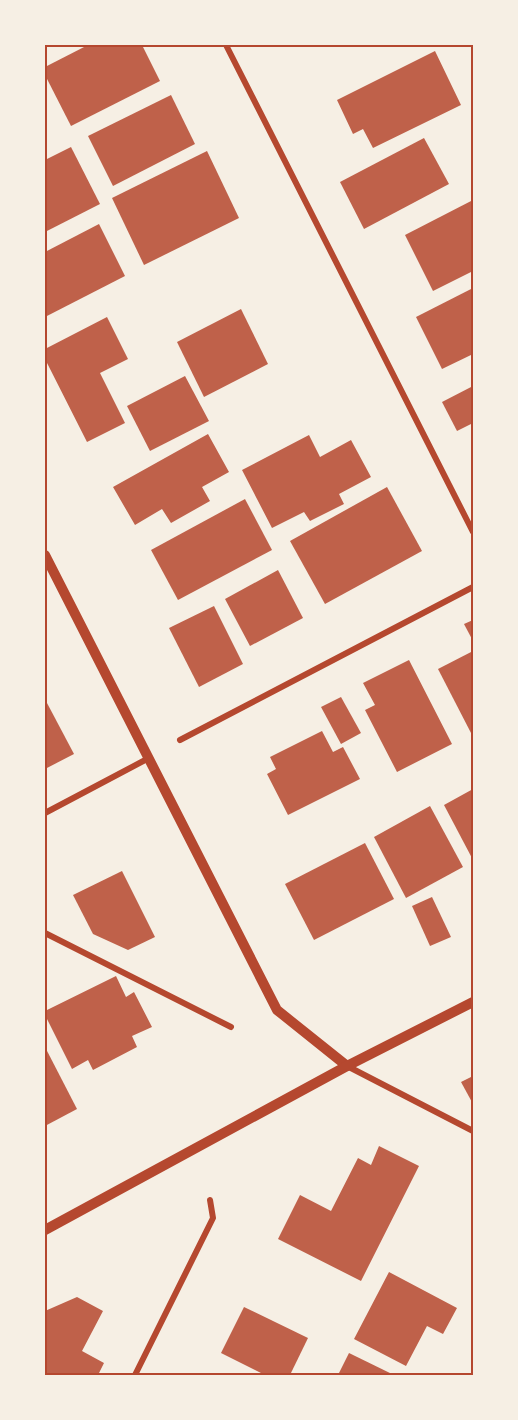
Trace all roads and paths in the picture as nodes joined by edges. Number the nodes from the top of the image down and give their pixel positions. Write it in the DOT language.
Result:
graph roads {
  1 [pos="225,45"];
  2 [pos="473,532"];
  3 [pos="45,555"];
  4 [pos="473,587"];
  5 [pos="180,740"];
  6 [pos="149,758"];
  7 [pos="45,813"];
  8 [pos="45,933"];
  9 [pos="473,1002"];
  10 [pos="231,1027"];
  11 [pos="346,1066"];
  12 [pos="473,1131"];
  13 [pos="210,1200"];
  14 [pos="45,1230"];
  15 [pos="135,1375"];
  1 -- 2 [label="street"];
  3 -- 6 [label="street"];
  4 -- 5 [label="street"];
  6 -- 7 [label="street"];
  6 -- 11 [label="street"];
  8 -- 10 [label="street"];
  9 -- 11 [label="street"];
  11 -- 12 [label="street"];
  11 -- 14 [label="street"];
  13 -- 15 [label="street"];
}
